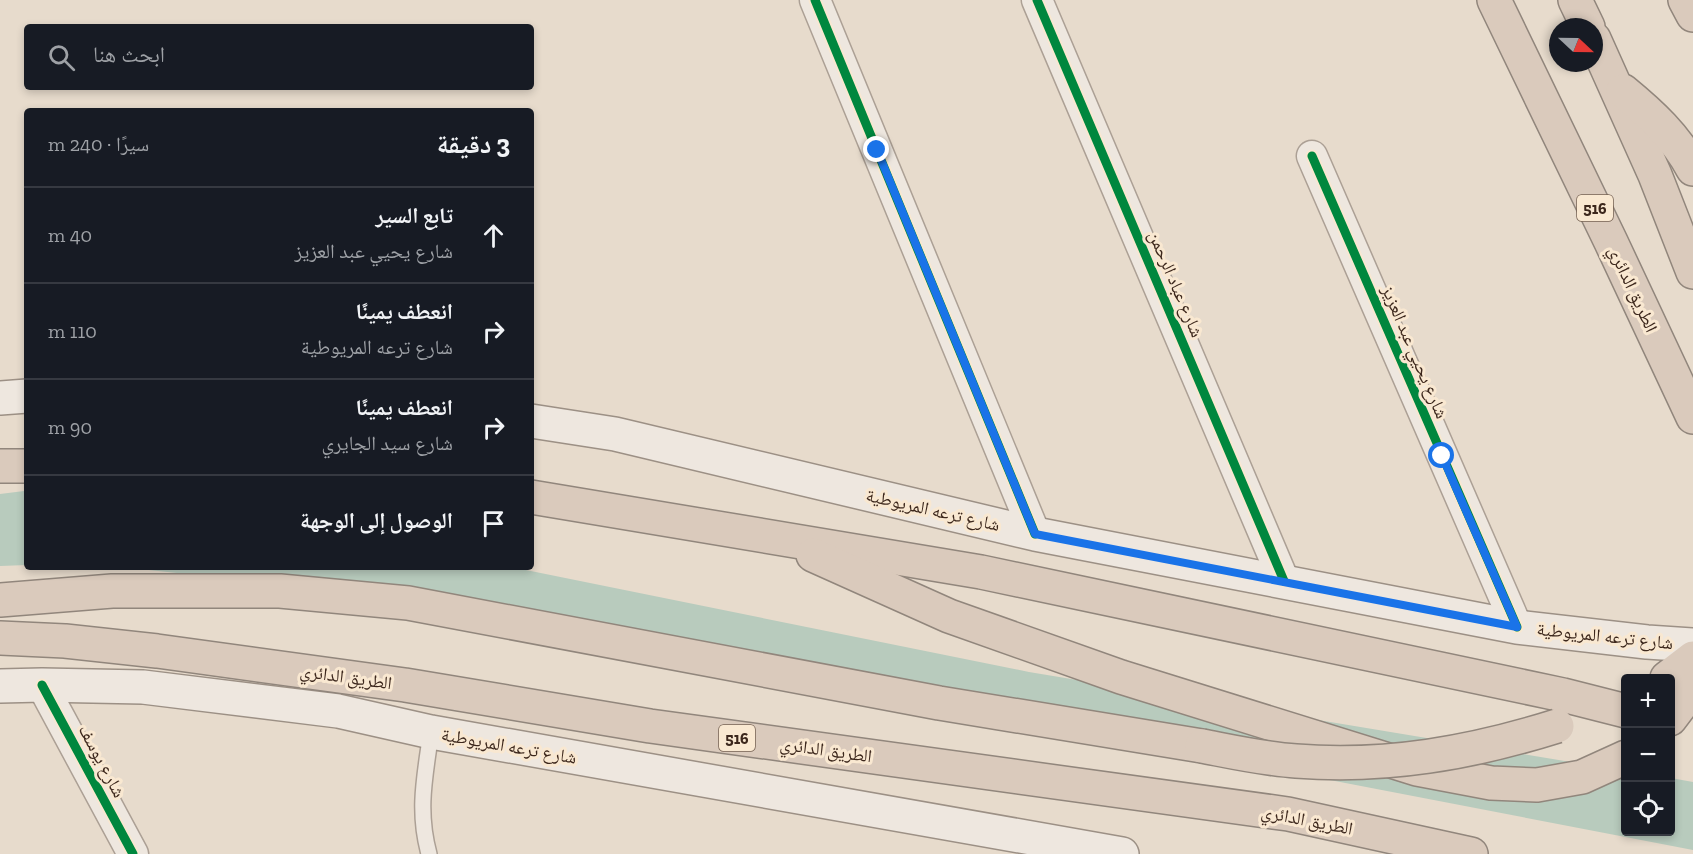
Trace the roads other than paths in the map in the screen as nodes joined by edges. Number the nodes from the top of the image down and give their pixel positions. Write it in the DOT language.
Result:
graph roads {
  1 [pos="815,0"];
  2 [pos="1038,0"];
  3 [pos="1494,0"];
  4 [pos="1575,0"];
  5 [pos="1685,0"];
  6 [pos="1693,15"];
  7 [pos="1584,18"];
  8 [pos="1603,58"];
  9 [pos="1616,86"];
  10 [pos="1312,156"];
  11 [pos="1693,169"];
  12 [pos="1693,272"];
  13 [pos="24,396"];
  14 [pos="0,398"];
  15 [pos="1689,409"];
  16 [pos="534,421"];
  17 [pos="1693,435"];
  18 [pos="0,466"];
  19 [pos="24,466"];
  20 [pos="534,497"];
  21 [pos="1035,534"];
  22 [pos="769,535"];
  23 [pos="1284,582"];
  24 [pos="0,600"];
  25 [pos="1517,627"];
  26 [pos="0,638"];
  27 [pos="1693,645"];
  28 [pos="1693,658"];
  29 [pos="1672,674"];
  30 [pos="42,685"];
  31 [pos="0,686"];
  32 [pos="1693,689"];
  33 [pos="1621,705"];
  34 [pos="1621,710"];
  35 [pos="1675,715"];
  36 [pos="1675,722"];
  37 [pos="1693,729"];
  38 [pos="431,732"];
  39 [pos="1621,759"];
  40 [pos="133,854"];
  41 [pos="429,854"];
  42 [pos="1122,854"];
  43 [pos="1471,854"];
  1 -- 21 [label="street"];
  2 -- 23 [label="street, شارع عباد الرحمن"];
  3 -- 15 [label="highway, الطريق الدائري / 516"];
  4 -- 7 [label="highway"];
  5 -- 6 [label="highway"];
  8 -- 9 [label="highway"];
  9 -- 11 [label="highway"];
  9 -- 12 [label="highway"];
  10 -- 25 [label="street, شارع يحيي عبد العزيز"];
  13 -- 14 [label="main road"];
  15 -- 17 [label="highway, الطريق الدائري"];
  16 -- 21 [label="main road, شارع ترعه المريوطية"];
  18 -- 19 [label="highway"];
  20 -- 22 [label="highway"];
  21 -- 23 [label="main road, شارع ترعه المريوطية"];
  22 -- 34 [label="highway"];
  22 -- 39 [label="highway, bridge"];
  23 -- 25 [label="main road, شارع ترعه المريوطية"];
  24 -- 33 [label="highway, bridge"];
  25 -- 27 [label="main road, شارع ترعه المريوطية"];
  26 -- 43 [label="highway, الطريق الدائري / 516"];
  28 -- 29 [label="highway"];
  30 -- 31 [label="main road, شارع ترعه المريوطية"];
  30 -- 38 [label="main road, شارع ترعه المريوطية"];
  30 -- 40 [label="street, شارع يوسف"];
  32 -- 35 [label="highway"];
  36 -- 37 [label="highway"];
  38 -- 41 [label="lane"];
  38 -- 42 [label="main road, شارع ترعه المريوطية"];
}
